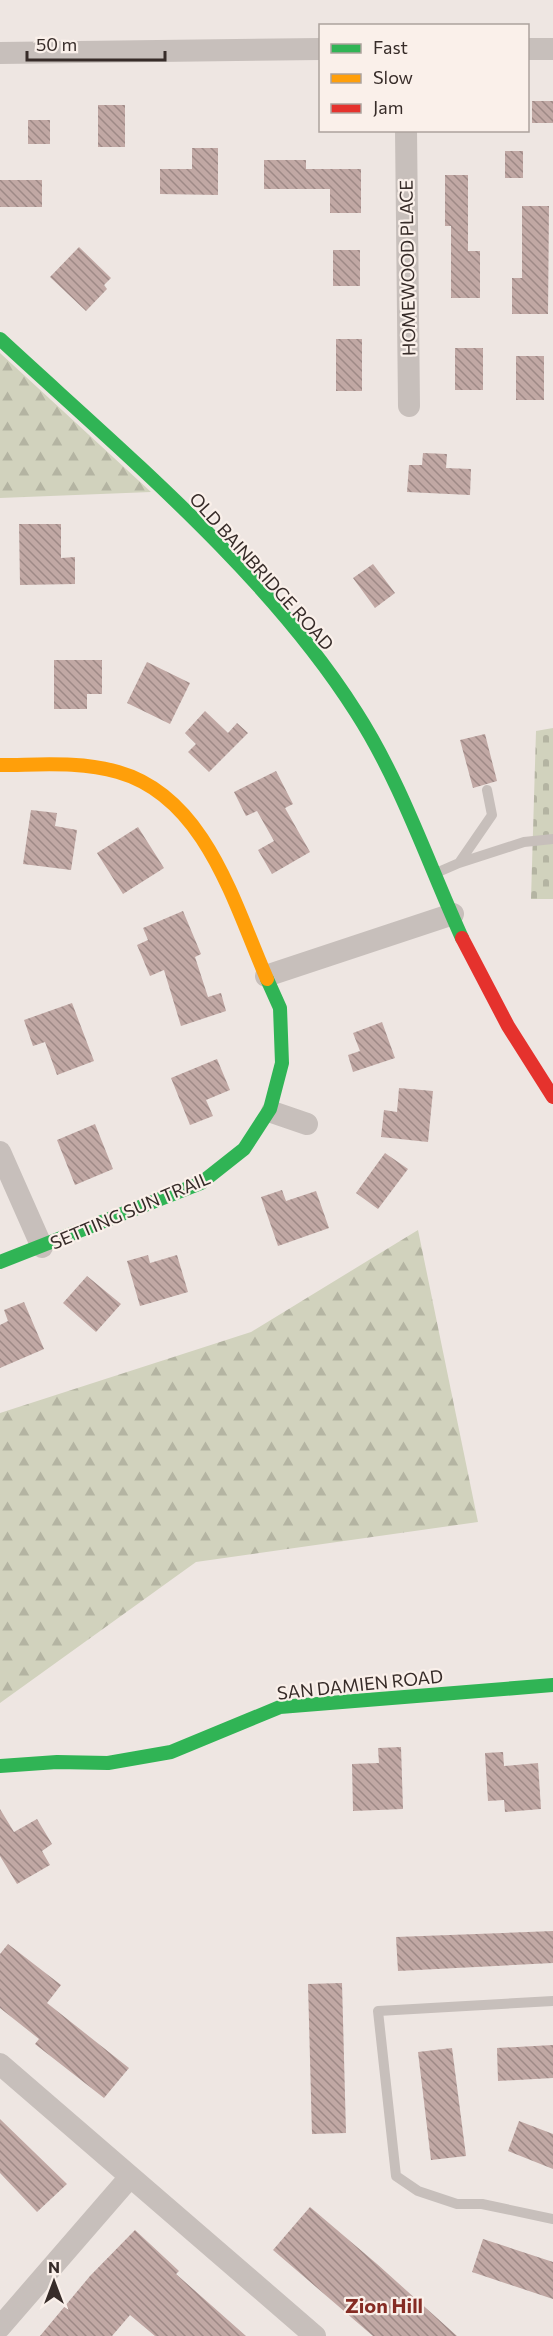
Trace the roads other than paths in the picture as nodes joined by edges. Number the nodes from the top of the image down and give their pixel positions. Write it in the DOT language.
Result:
graph roads {
  1 [pos="529,49"];
  2 [pos="553,49"];
  3 [pos="319,50"];
  4 [pos="0,53"];
  5 [pos="406,132"];
  6 [pos="0,339"];
  7 [pos="409,406"];
  8 [pos="0,765"];
  9 [pos="487,790"];
  10 [pos="553,839"];
  11 [pos="459,863"];
  12 [pos="436,873"];
  13 [pos="453,914"];
  14 [pos="266,976"];
  15 [pos="553,1097"];
  16 [pos="272,1112"];
  17 [pos="307,1124"];
  18 [pos="0,1152"];
  19 [pos="42,1247"];
  20 [pos="0,1262"];
  21 [pos="553,1685"];
  22 [pos="0,1766"];
  23 [pos="553,2001"];
  24 [pos="0,2064"];
  25 [pos="130,2176"];
  26 [pos="553,2218"];
  27 [pos="0,2327"];
  28 [pos="315,2336"];
  1 -- 2 [label="street"];
  3 -- 4 [label="street"];
  5 -- 7 [label="street, HOMEWOOD PLACE"];
  6 -- 12 [label="street, OLD BAINBRIDGE ROAD"];
  8 -- 14 [label="street, SETTING SUN TRAIL"];
  9 -- 11 [label="lane"];
  10 -- 11 [label="lane"];
  11 -- 12 [label="lane"];
  12 -- 13 [label="street, OLD BAINBRIDGE ROAD"];
  13 -- 14 [label="street"];
  13 -- 15 [label="street, OLD BAINBRIDGE ROAD"];
  14 -- 16 [label="street, SETTING SUN TRAIL"];
  16 -- 17 [label="street"];
  16 -- 19 [label="street, SETTING SUN TRAIL"];
  18 -- 19 [label="street"];
  19 -- 20 [label="street, SETTING SUN TRAIL"];
  21 -- 22 [label="street, SAN DAMIEN ROAD"];
  23 -- 26 [label="lane"];
  24 -- 25 [label="street"];
  25 -- 27 [label="street"];
  25 -- 28 [label="street"];
}
